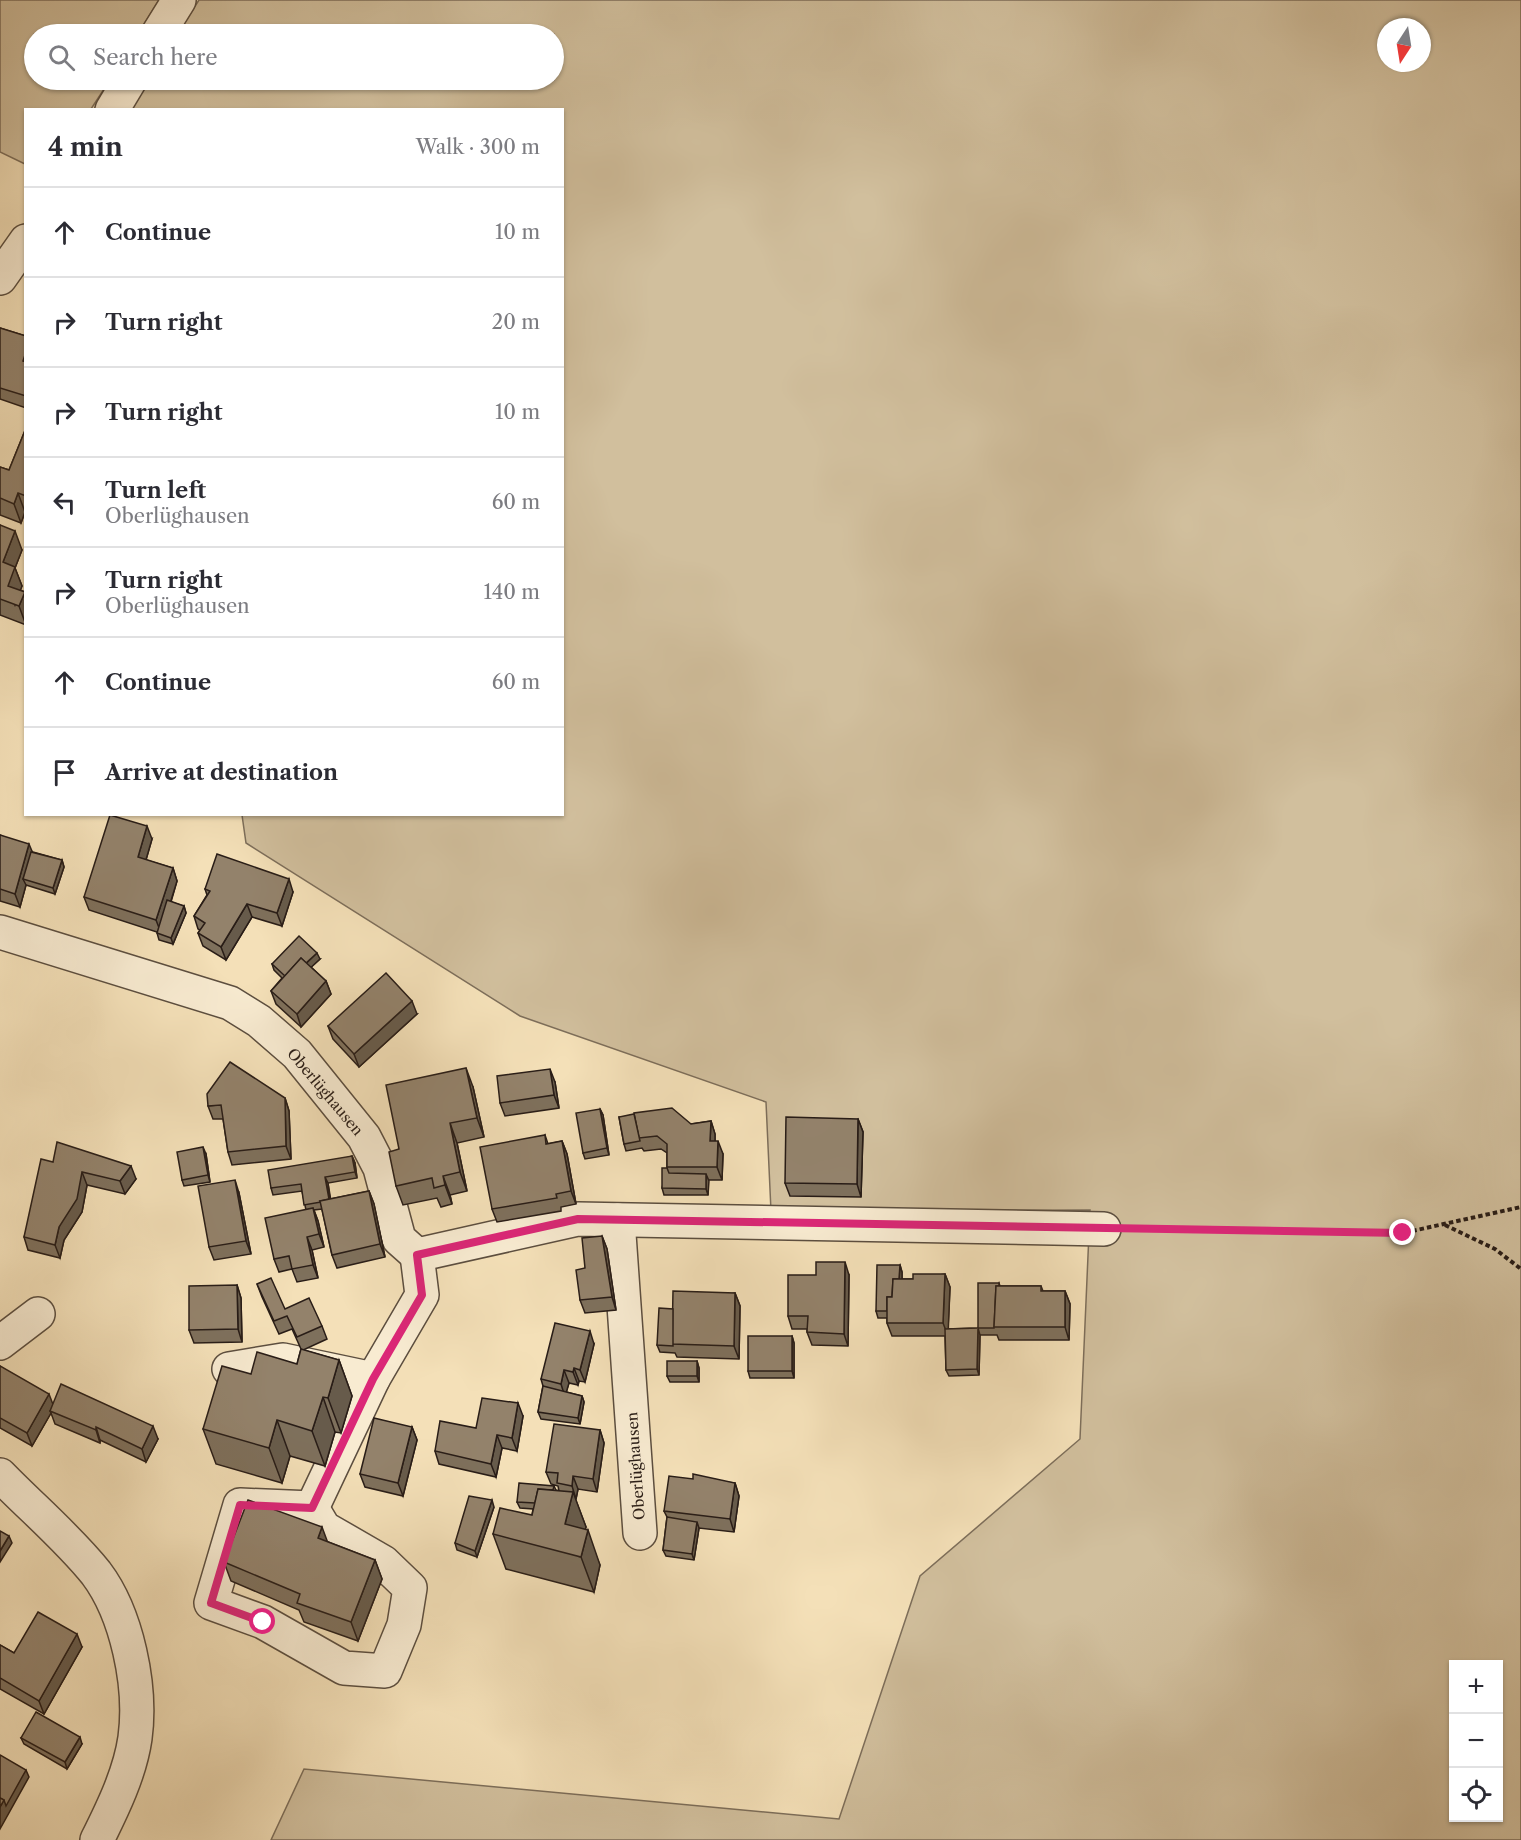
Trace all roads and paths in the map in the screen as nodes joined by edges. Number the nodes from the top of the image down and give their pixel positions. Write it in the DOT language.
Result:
graph roads {
  1 [pos="179,0"];
  2 [pos="164,24"];
  3 [pos="124,90"];
  4 [pos="113,108"];
  5 [pos="24,245"];
  6 [pos="0,278"];
  7 [pos="2,939"];
  8 [pos="1521,1207"];
  9 [pos="618,1220"];
  10 [pos="1444,1225"];
  11 [pos="1104,1228"];
  12 [pos="417,1255"];
  13 [pos="1521,1269"];
  14 [pos="38,1314"];
  15 [pos="0,1343"];
  16 [pos="229,1369"];
  17 [pos="373,1379"];
  18 [pos="0,1475"];
  19 [pos="312,1508"];
  20 [pos="640,1533"];
  21 [pos="97,1840"];
  1 -- 2 [label="street"];
  3 -- 4 [label="street"];
  5 -- 6 [label="street"];
  7 -- 12 [label="street, Oberlüghausen"];
  8 -- 10 [label="path"];
  9 -- 11 [label="street"];
  9 -- 12 [label="street"];
  9 -- 20 [label="street, Oberlüghausen"];
  10 -- 11 [label="path"];
  10 -- 13 [label="path"];
  12 -- 17 [label="street"];
  14 -- 15 [label="street"];
  16 -- 17 [label="street"];
  17 -- 19 [label="street"];
  18 -- 21 [label="street"];
  19 -- 19 [label="street"];
}
